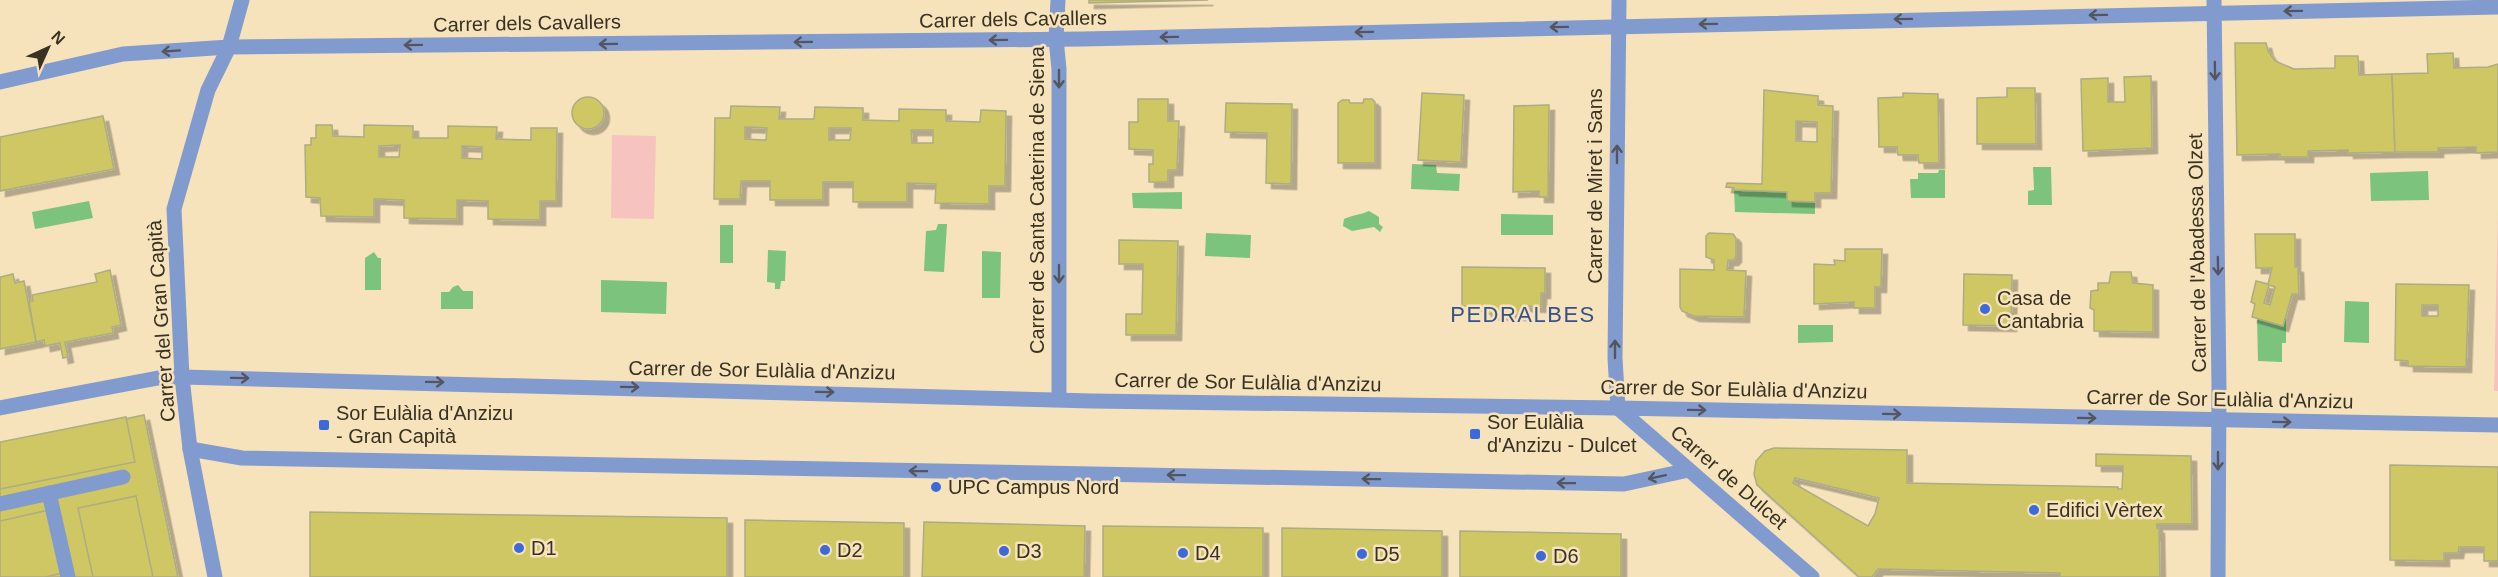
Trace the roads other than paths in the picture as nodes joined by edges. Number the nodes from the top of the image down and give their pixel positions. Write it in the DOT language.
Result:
graph roads {
  1 [pos="242,0"];
  2 [pos="1059,0"];
  3 [pos="1620,0"];
  4 [pos="2214,6"];
  5 [pos="2498,7"];
  6 [pos="1618,26"];
  7 [pos="1056,39"];
  8 [pos="229,47"];
  9 [pos="0,82"];
  10 [pos="182,377"];
  11 [pos="1059,399"];
  12 [pos="0,408"];
  13 [pos="1618,408"];
  14 [pos="2218,420"];
  15 [pos="2498,424"];
  16 [pos="190,448"];
  17 [pos="1689,470"];
  18 [pos="123,477"];
  19 [pos="49,493"];
  20 [pos="0,504"];
  21 [pos="68,577"];
  22 [pos="215,577"];
  23 [pos="1812,577"];
  24 [pos="2218,577"];
  1 -- 8 [label="street, Carrer del Gran Capità"];
  2 -- 7 [label="street, Carrer de Santa Caterina de Siena"];
  3 -- 6 [label="street, Carrer de Miret i Sans"];
  5 -- 4 [label="street, Carrer dels Cavallers, one-way"];
  4 -- 6 [label="street, Carrer dels Cavallers, one-way"];
  4 -- 14 [label="street, Carrer de l'Abadessa Olzet, one-way"];
  6 -- 7 [label="street, Carrer dels Cavallers, one-way"];
  13 -- 6 [label="street, Carrer de Miret i Sans, one-way"];
  7 -- 8 [label="street, Carrer dels Cavallers, one-way"];
  7 -- 11 [label="street, Carrer de Santa Caterina de Siena, one-way"];
  8 -- 9 [label="street, Carrer dels Cavallers, one-way"];
  8 -- 10 [label="street, Carrer del Gran Capità"];
  10 -- 11 [label="street, Carrer de Sor Eulàlia d'Anzizu, one-way"];
  10 -- 12 [label="street, Carrer de Sor Eulàlia d'Anzizu"];
  10 -- 16 [label="street, Carrer del Gran Capità"];
  11 -- 13 [label="street, Carrer de Sor Eulàlia d'Anzizu"];
  13 -- 14 [label="street, Carrer de Sor Eulàlia d'Anzizu, one-way"];
  13 -- 17 [label="street, Carrer de Dulcet"];
  14 -- 15 [label="street, Carrer de Sor Eulàlia d'Anzizu, one-way"];
  14 -- 24 [label="street, Carrer de l'Abadessa Olzet, one-way"];
  17 -- 16 [label="street, one-way"];
  16 -- 22 [label="street, Carrer del Gran Capità"];
  17 -- 23 [label="street, Carrer de Dulcet"];
  18 -- 19 [label="street"];
  19 -- 20 [label="street"];
  19 -- 21 [label="street"];
}
